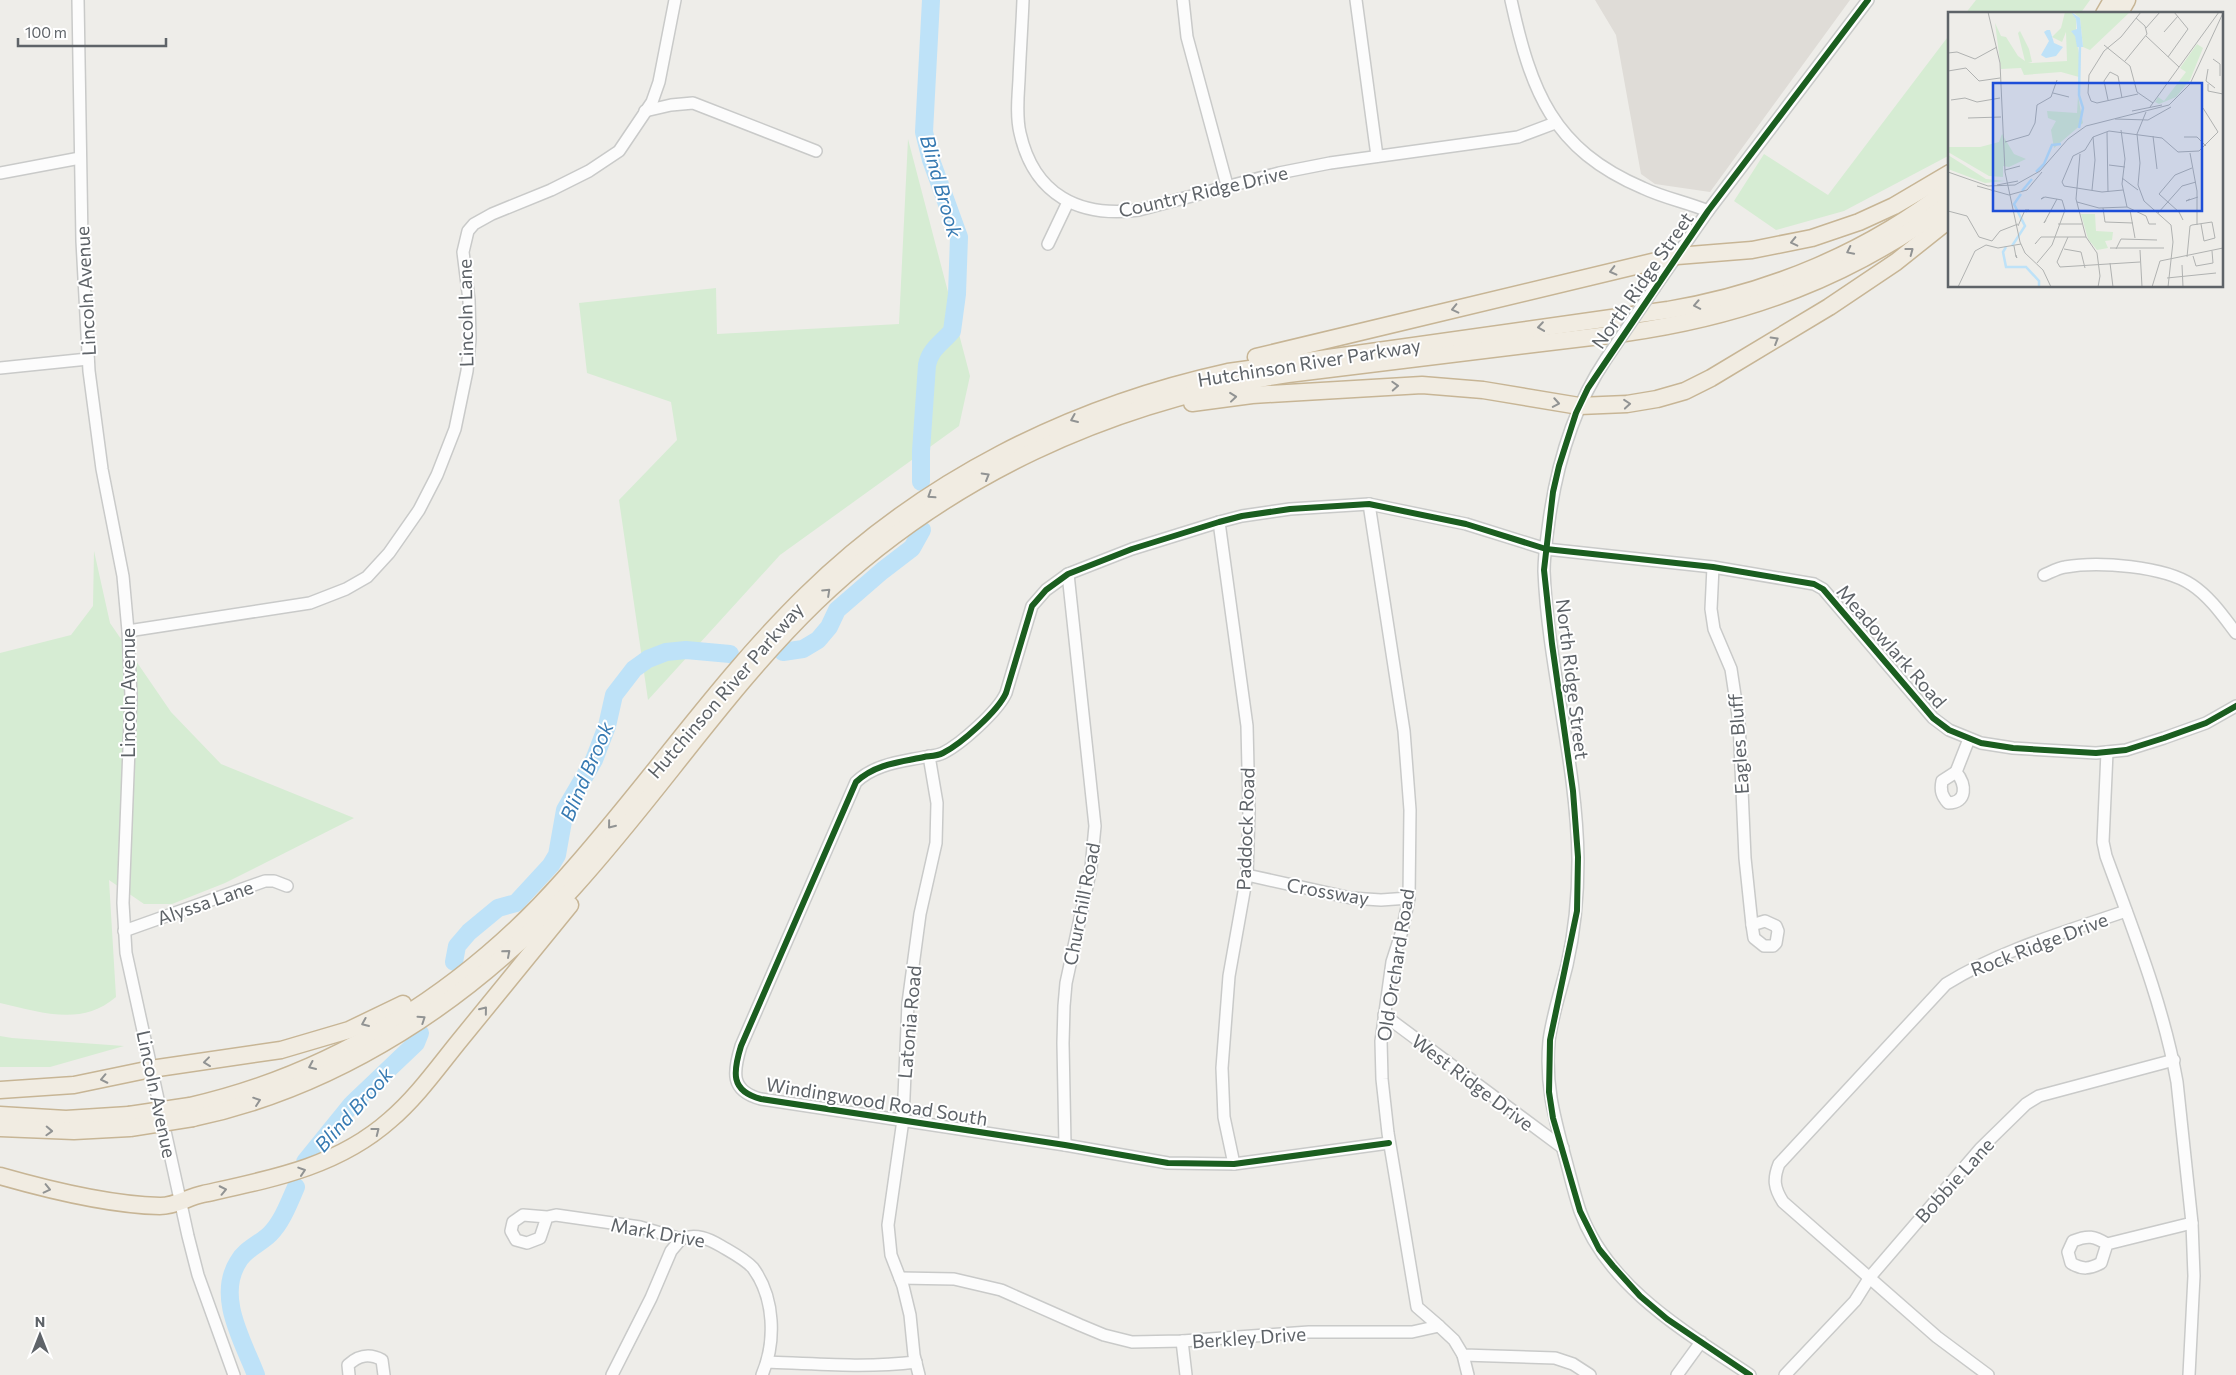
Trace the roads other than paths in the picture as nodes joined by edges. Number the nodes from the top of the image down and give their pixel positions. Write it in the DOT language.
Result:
graph roads {
  1 [pos="78,0"];
  2 [pos="675,0"];
  3 [pos="1023,0"];
  4 [pos="1183,0"];
  5 [pos="1356,0"];
  6 [pos="1511,0"];
  7 [pos="1868,0"];
  8 [pos="2112,0"];
  9 [pos="2126,0"];
  10 [pos="2105,12"];
  11 [pos="2120,12"];
  12 [pos="645,111"];
  13 [pos="1555,122"];
  14 [pos="816,151"];
  15 [pos="1377,156"];
  16 [pos="80,158"];
  17 [pos="0,173"];
  18 [pos="1948,174"];
  19 [pos="1227,185"];
  20 [pos="1948,189"];
  21 [pos="1068,202"];
  22 [pos="1948,204"];
  23 [pos="1708,211"];
  24 [pos="1948,221"];
  25 [pos="1048,244"];
  26 [pos="1677,256"];
  27 [pos="88,359"];
  28 [pos="0,368"];
  29 [pos="1108,406"];
  30 [pos="1579,406"];
  31 [pos="1050,443"];
  32 [pos="1369,504"];
  33 [pos="1219,522"];
  34 [pos="1546,549"];
  35 [pos="1713,567"];
  36 [pos="1068,574"];
  37 [pos="2044,575"];
  38 [pos="128,631"];
  39 [pos="2236,633"];
  40 [pos="2236,706"];
  41 [pos="1968,739"];
  42 [pos="2107,752"];
  43 [pos="929,756"];
  44 [pos="1956,772"];
  45 [pos="658,787"];
  46 [pos="1247,875"];
  47 [pos="287,886"];
  48 [pos="1409,898"];
  49 [pos="2126,911"];
  50 [pos="1752,925"];
  51 [pos="124,931"];
  52 [pos="513,931"];
  53 [pos="1384,1016"];
  54 [pos="2174,1060"];
  55 [pos="151,1069"];
  56 [pos="0,1090"];
  57 [pos="191,1112"];
  58 [pos="0,1115"];
  59 [pos="903,1120"];
  60 [pos="130,1122"];
  61 [pos="0,1128"];
  62 [pos="1389,1143"];
  63 [pos="1065,1145"];
  64 [pos="1563,1148"];
  65 [pos="1234,1164"];
  66 [pos="0,1176"];
  67 [pos="181,1202"];
  68 [pos="547,1217"];
  69 [pos="2192,1222"];
  70 [pos="682,1238"];
  71 [pos="2107,1244"];
  72 [pos="1870,1277"];
  73 [pos="900,1278"];
  74 [pos="1439,1326"];
  75 [pos="1182,1342"];
  76 [pos="1701,1342"];
  77 [pos="1463,1355"];
  78 [pos="768,1362"];
  79 [pos="916,1362"];
  80 [pos="234,1375"];
  81 [pos="349,1375"];
  82 [pos="384,1375"];
  83 [pos="612,1375"];
  84 [pos="762,1375"];
  85 [pos="920,1375"];
  86 [pos="1186,1375"];
  87 [pos="1468,1375"];
  88 [pos="1590,1375"];
  89 [pos="1677,1375"];
  90 [pos="1750,1375"];
  91 [pos="1785,1375"];
  92 [pos="1988,1375"];
  93 [pos="2189,1375"];
  1 -- 16 [label="street, Lincoln Avenue"];
  2 -- 12 [label="street, Lincoln Lane"];
  3 -- 21 [label="street, Country Ridge Drive"];
  4 -- 19 [label="street"];
  5 -- 15 [label="street"];
  6 -- 13 [label="street"];
  7 -- 23 [label="street, North Ridge Street"];
  8 -- 10 [label="highway"];
  9 -- 11 [label="highway"];
  12 -- 14 [label="street"];
  12 -- 38 [label="street, Lincoln Lane"];
  13 -- 15 [label="street, Country Ridge Drive"];
  13 -- 23 [label="street"];
  15 -- 19 [label="street, Country Ridge Drive"];
  16 -- 17 [label="street"];
  16 -- 27 [label="street, Lincoln Avenue"];
  18 -- 26 [label="highway, one-way"];
  19 -- 21 [label="street, Country Ridge Drive"];
  20 -- 29 [label="highway, Hutchinson River Parkway, one-way"];
  21 -- 25 [label="street"];
  22 -- 31 [label="highway, Hutchinson River Parkway"];
  23 -- 26 [label="street, North Ridge Street"];
  30 -- 24 [label="highway, one-way"];
  26 -- 29 [label="highway, one-way"];
  26 -- 30 [label="street, North Ridge Street, bridge"];
  27 -- 28 [label="street"];
  27 -- 38 [label="street, Lincoln Avenue"];
  29 -- 52 [label="highway, Hutchinson River Parkway, one-way"];
  31 -- 30 [label="highway, one-way"];
  30 -- 34 [label="street, North Ridge Street"];
  45 -- 31 [label="highway, Hutchinson River Parkway, one-way"];
  32 -- 33 [label="street, Meadowlark Road"];
  32 -- 34 [label="street, Meadowlark Road"];
  32 -- 48 [label="street, Old Orchard Road"];
  33 -- 36 [label="street, Meadowlark Road"];
  33 -- 46 [label="street, Paddock Road"];
  34 -- 35 [label="street, Meadowlark Road"];
  34 -- 64 [label="street, North Ridge Street"];
  35 -- 41 [label="street, Meadowlark Road"];
  35 -- 50 [label="street, Eagles Bluff"];
  36 -- 43 [label="street, Meadowlark Road"];
  36 -- 63 [label="street, Churchill Road"];
  37 -- 39 [label="street"];
  38 -- 51 [label="street, Lincoln Avenue"];
  40 -- 42 [label="street, Meadowlark Road"];
  41 -- 42 [label="street, Meadowlark Road"];
  41 -- 44 [label="street"];
  42 -- 49 [label="street"];
  43 -- 59 [label="street, Latonia Road"];
  43 -- 59 [label="street, Windingwood Road South"];
  57 -- 45 [label="highway, Hutchinson River Parkway, one-way"];
  67 -- 45 [label="highway, one-way"];
  46 -- 48 [label="street, Crossway"];
  46 -- 65 [label="street, Paddock Road"];
  47 -- 51 [label="street, Alyssa Lane"];
  48 -- 53 [label="street, Old Orchard Road"];
  49 -- 54 [label="street, Rock Ridge Drive"];
  49 -- 72 [label="street, Rock Ridge Drive"];
  51 -- 55 [label="street, Lincoln Avenue"];
  52 -- 55 [label="highway, one-way"];
  52 -- 57 [label="highway, Hutchinson River Parkway, one-way"];
  53 -- 62 [label="street, Old Orchard Road"];
  53 -- 64 [label="street, West Ridge Drive"];
  54 -- 69 [label="street, Rock Ridge Drive"];
  54 -- 72 [label="street, Bobbie Lane"];
  55 -- 56 [label="highway, one-way"];
  55 -- 67 [label="street, Lincoln Avenue"];
  57 -- 60 [label="highway, Hutchinson River Parkway, bridge"];
  58 -- 60 [label="highway, Hutchinson River Parkway"];
  59 -- 63 [label="street, Windingwood Road South"];
  59 -- 73 [label="street, Latonia Road"];
  61 -- 60 [label="highway, Hutchinson River Parkway, one-way"];
  62 -- 65 [label="street, Windingwood Road South"];
  62 -- 74 [label="street, Old Orchard Road"];
  63 -- 65 [label="street, Windingwood Road South"];
  64 -- 76 [label="street, North Ridge Street"];
  66 -- 67 [label="highway, one-way"];
  67 -- 80 [label="street, Lincoln Avenue"];
  68 -- 70 [label="street, Mark Drive"];
  69 -- 71 [label="street"];
  69 -- 93 [label="street, Rock Ridge Drive"];
  70 -- 78 [label="street, Mark Drive"];
  70 -- 83 [label="street"];
  72 -- 91 [label="street, Bobbie Lane"];
  72 -- 92 [label="street, Rock Ridge Drive"];
  73 -- 75 [label="street, Berkley Drive"];
  73 -- 79 [label="street, Latonia Road"];
  74 -- 75 [label="street, Berkley Drive"];
  74 -- 77 [label="street"];
  75 -- 86 [label="street"];
  76 -- 89 [label="street"];
  76 -- 90 [label="street, North Ridge Street"];
  77 -- 87 [label="street"];
  77 -- 88 [label="street"];
  78 -- 79 [label="street"];
  78 -- 84 [label="street, Mark Drive"];
  79 -- 85 [label="street, Latonia Road"];
  81 -- 82 [label="street"];
}
